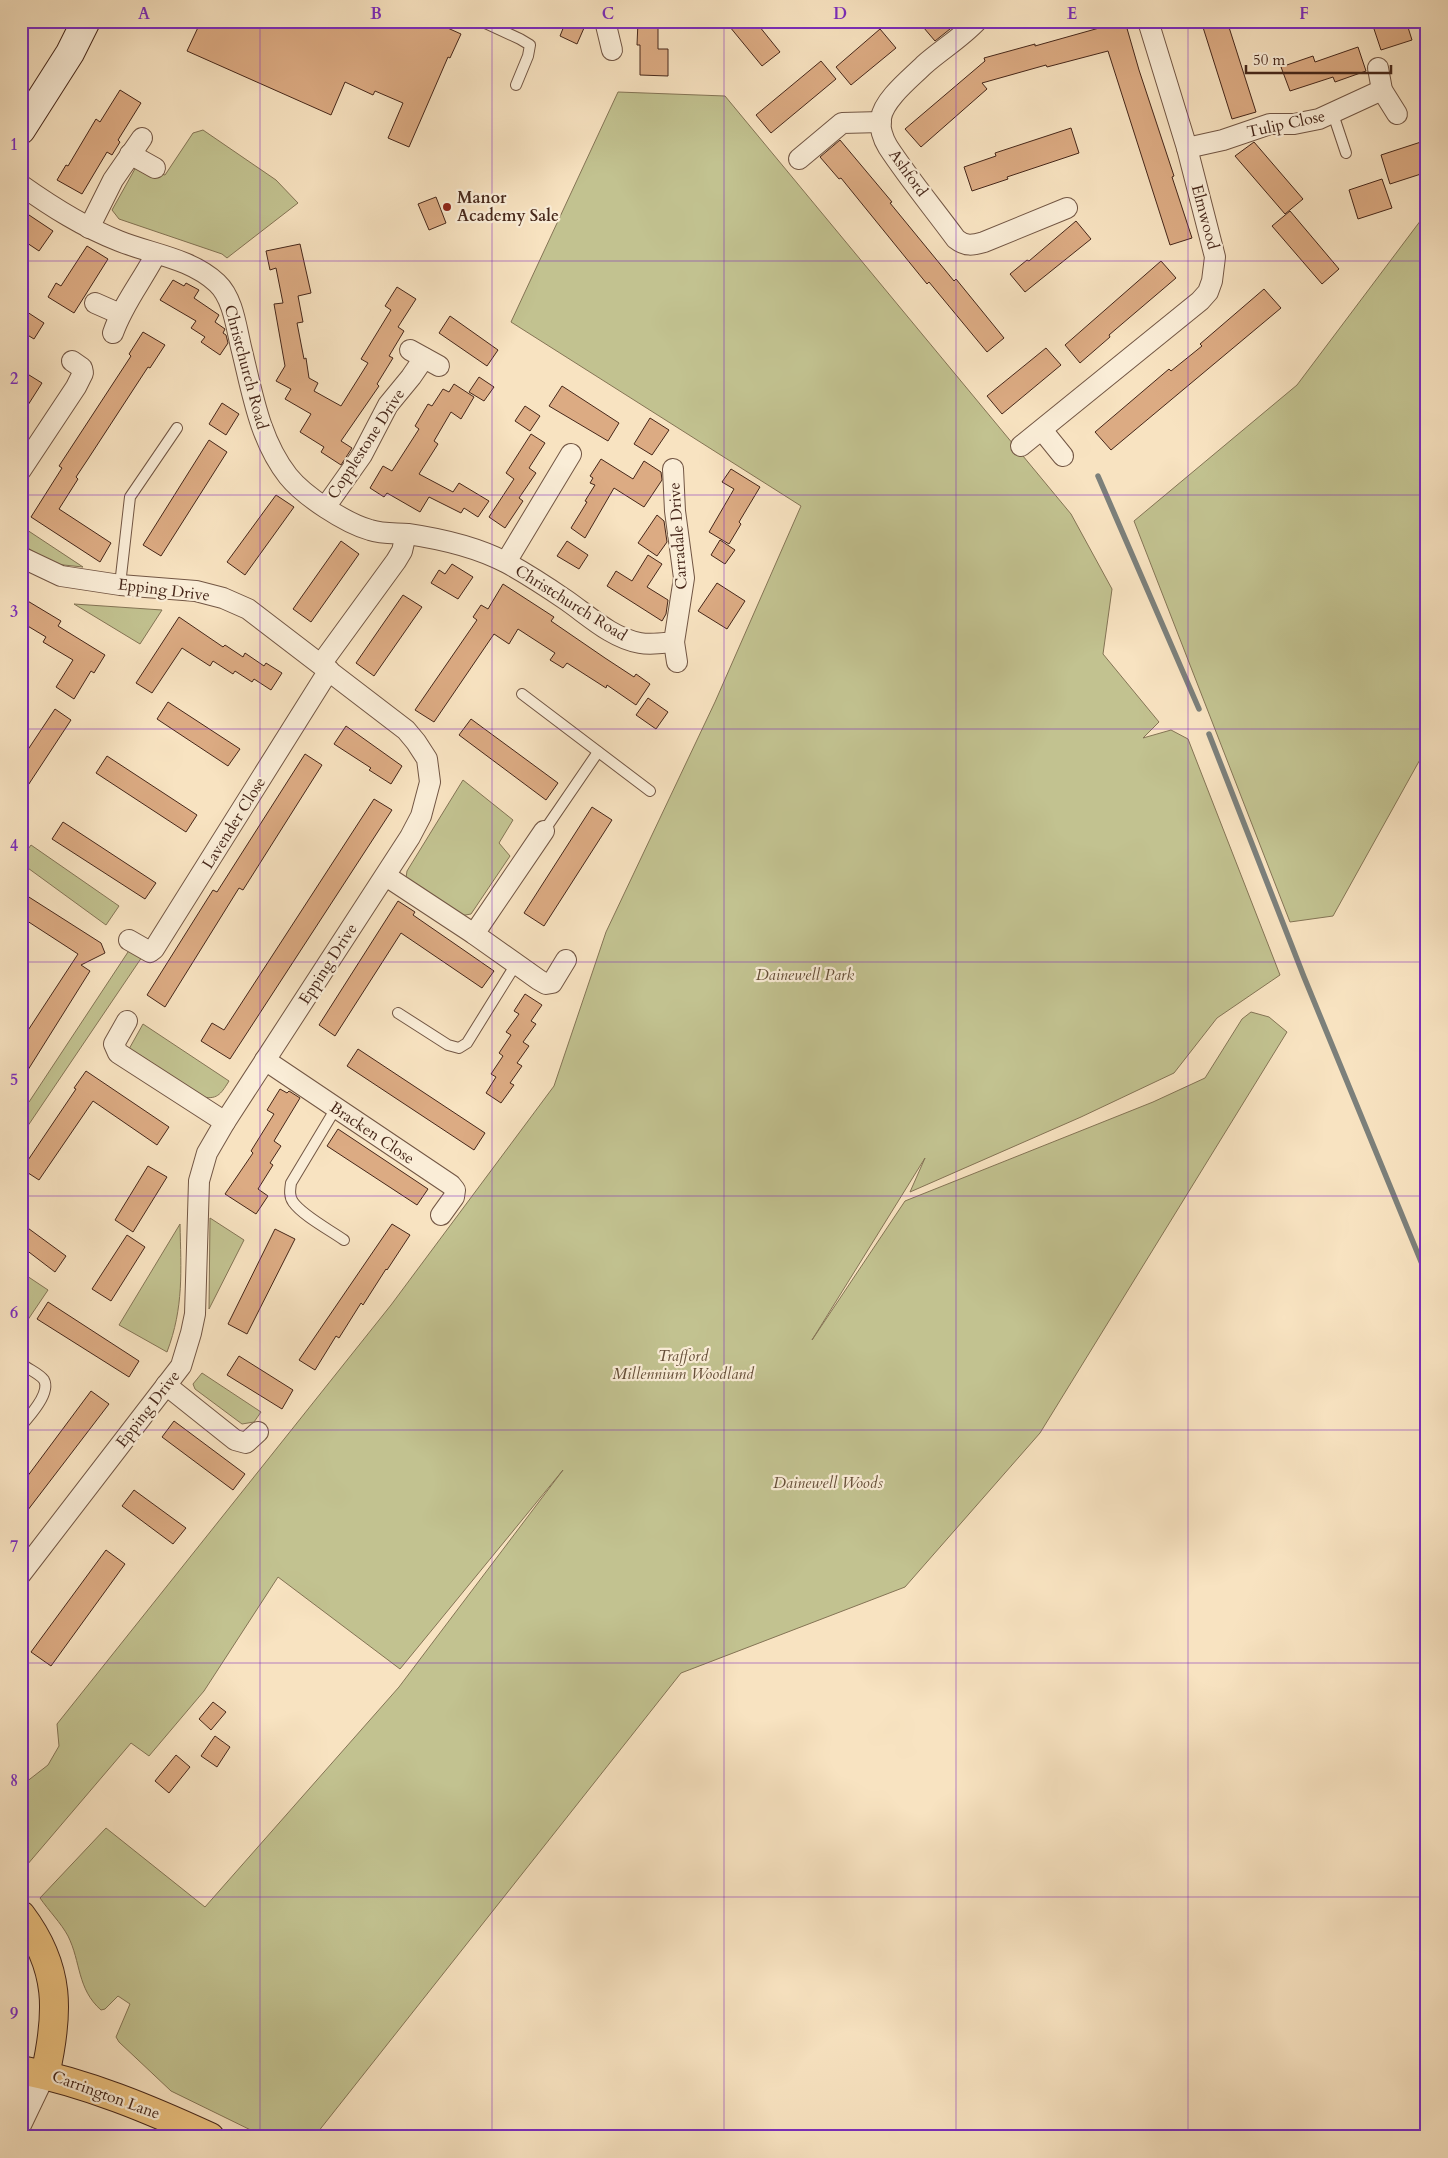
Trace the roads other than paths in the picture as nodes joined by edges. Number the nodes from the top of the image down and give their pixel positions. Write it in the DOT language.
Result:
graph roads {
  1 [pos="86,21"];
  2 [pos="481,21"];
  3 [pos="606,21"];
  4 [pos="977,21"];
  5 [pos="1148,21"];
  6 [pos="612,50"];
  7 [pos="1378,68"];
  8 [pos="516,85"];
  9 [pos="1382,90"];
  10 [pos="1333,114"];
  11 [pos="1397,114"];
  12 [pos="881,122"];
  13 [pos="21,130"];
  14 [pos="142,138"];
  15 [pos="1187,148"];
  16 [pos="1346,153"];
  17 [pos="130,154"];
  18 [pos="799,159"];
  19 [pos="155,168"];
  20 [pos="21,185"];
  21 [pos="1067,208"];
  22 [pos="89,228"];
  23 [pos="156,254"];
  24 [pos="94,303"];
  25 [pos="120,314"];
  26 [pos="113,333"];
  27 [pos="424,358"];
  28 [pos="72,361"];
  29 [pos="177,428"];
  30 [pos="1042,430"];
  31 [pos="1021,446"];
  32 [pos="571,454"];
  33 [pos="1063,456"];
  34 [pos="673,469"];
  35 [pos="21,470"];
  36 [pos="326,506"];
  37 [pos="406,534"];
  38 [pos="21,557"];
  39 [pos="506,562"];
  40 [pos="120,584"];
  41 [pos="674,642"];
  42 [pos="677,662"];
  43 [pos="325,667"];
  44 [pos="522,694"];
  45 [pos="598,752"];
  46 [pos="650,791"];
  47 [pos="544,831"];
  48 [pos="386,876"];
  49 [pos="474,934"];
  50 [pos="129,940"];
  51 [pos="566,960"];
  52 [pos="516,964"];
  53 [pos="398,1013"];
  54 [pos="127,1021"];
  55 [pos="265,1060"];
  56 [pos="336,1108"];
  57 [pos="224,1122"];
  58 [pos="441,1215"];
  59 [pos="344,1240"];
  60 [pos="21,1363"];
  61 [pos="166,1385"];
  62 [pos="21,1426"];
  63 [pos="258,1432"];
  64 [pos="21,1574"];
  65 [pos="21,1914"];
  66 [pos="33,2072"];
  67 [pos="21,2125"];
  68 [pos="210,2137"];
  1 -- 13 [label="street"];
  2 -- 8 [label="lane"];
  3 -- 6 [label="street"];
  4 -- 12 [label="street"];
  5 -- 15 [label="street, Elmwood"];
  7 -- 9 [label="street"];
  9 -- 10 [label="street, Tulip Close"];
  9 -- 11 [label="street"];
  10 -- 15 [label="street, Tulip Close"];
  10 -- 16 [label="lane"];
  12 -- 18 [label="street"];
  12 -- 21 [label="street, Ashford"];
  14 -- 17 [label="street"];
  15 -- 30 [label="street, Elmwood"];
  17 -- 19 [label="street"];
  17 -- 22 [label="street"];
  20 -- 22 [label="street, Christchurch Road"];
  22 -- 23 [label="street, Christchurch Road"];
  23 -- 25 [label="street"];
  23 -- 36 [label="street, Christchurch Road"];
  24 -- 25 [label="street"];
  25 -- 26 [label="street"];
  27 -- 36 [label="street, Copplestone Drive"];
  28 -- 35 [label="street"];
  29 -- 40 [label="lane"];
  30 -- 31 [label="street, Elmwood"];
  30 -- 33 [label="street"];
  32 -- 39 [label="street"];
  34 -- 41 [label="street, Carradale Drive"];
  36 -- 37 [label="street, Christchurch Road"];
  37 -- 39 [label="street, Christchurch Road"];
  37 -- 43 [label="street, Lavender Close"];
  38 -- 40 [label="street, Epping Drive"];
  39 -- 41 [label="street, Christchurch Road"];
  40 -- 43 [label="street, Epping Drive"];
  41 -- 42 [label="street, Carradale Drive"];
  43 -- 48 [label="street, Epping Drive"];
  43 -- 50 [label="street, Lavender Close"];
  44 -- 45 [label="lane"];
  45 -- 46 [label="lane"];
  45 -- 47 [label="lane"];
  47 -- 49 [label="street"];
  48 -- 49 [label="street"];
  48 -- 55 [label="street, Epping Drive"];
  49 -- 52 [label="street"];
  51 -- 52 [label="street"];
  52 -- 53 [label="lane"];
  54 -- 57 [label="street"];
  55 -- 56 [label="street, Bracken Close"];
  55 -- 57 [label="street, Epping Drive"];
  56 -- 58 [label="street, Bracken Close"];
  56 -- 59 [label="lane"];
  57 -- 61 [label="street, Epping Drive"];
  60 -- 62 [label="lane"];
  61 -- 63 [label="street"];
  61 -- 64 [label="street, Epping Drive"];
  65 -- 66 [label="main road, Carrington Lane"];
  66 -- 67 [label="street"];
  66 -- 68 [label="main road, Carrington Lane"];
}
